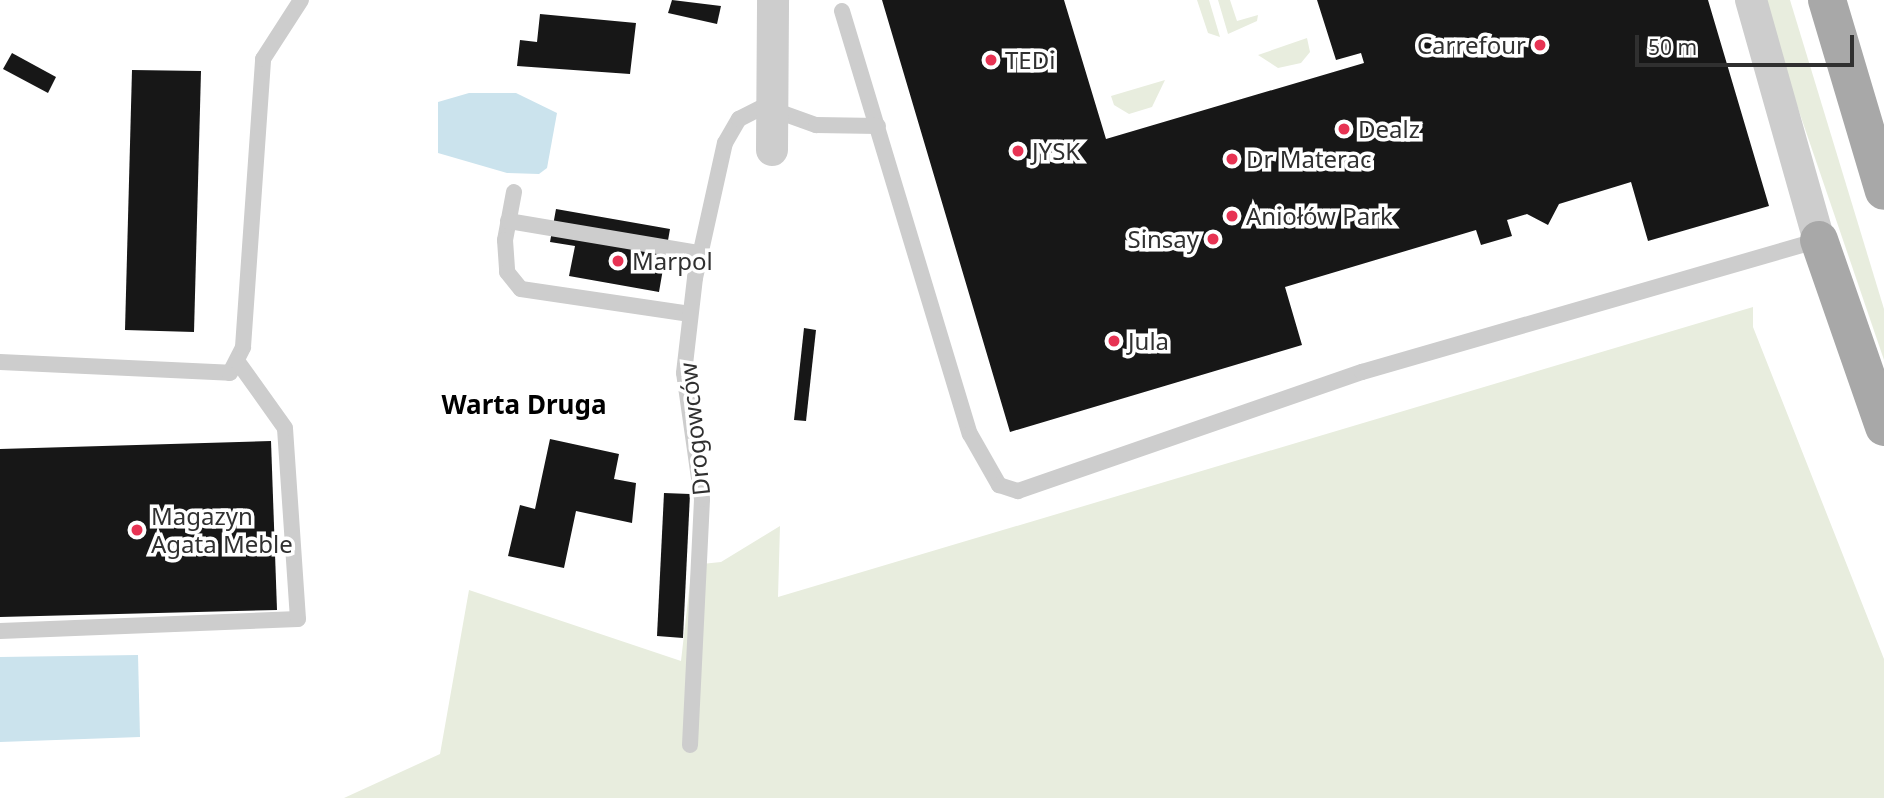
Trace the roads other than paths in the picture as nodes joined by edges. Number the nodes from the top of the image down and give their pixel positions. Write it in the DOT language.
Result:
graph roads {
  1 [pos="301,0"];
  2 [pos="773,0"];
  3 [pos="1751,0"];
  4 [pos="1827,0"];
  5 [pos="842,10"];
  6 [pos="774,106"];
  7 [pos="878,126"];
  8 [pos="772,150"];
  9 [pos="514,191"];
  10 [pos="1884,191"];
  11 [pos="508,221"];
  12 [pos="1819,240"];
  13 [pos="699,253"];
  14 [pos="690,314"];
  15 [pos="0,362"];
  16 [pos="238,362"];
  17 [pos="1884,427"];
  18 [pos="0,631"];
  19 [pos="690,745"];
  1 -- 16 [label="lane"];
  2 -- 6 [label="street"];
  3 -- 12 [label="street"];
  4 -- 10 [label="main road"];
  5 -- 7 [label="lane"];
  6 -- 7 [label="lane"];
  6 -- 8 [label="street"];
  6 -- 13 [label="lane, Drogowców"];
  7 -- 12 [label="lane"];
  9 -- 11 [label="lane"];
  11 -- 13 [label="lane"];
  11 -- 14 [label="lane"];
  12 -- 17 [label="main road"];
  13 -- 14 [label="lane, Drogowców"];
  14 -- 19 [label="lane, Drogowców"];
  15 -- 16 [label="lane"];
  16 -- 18 [label="lane"];
}
